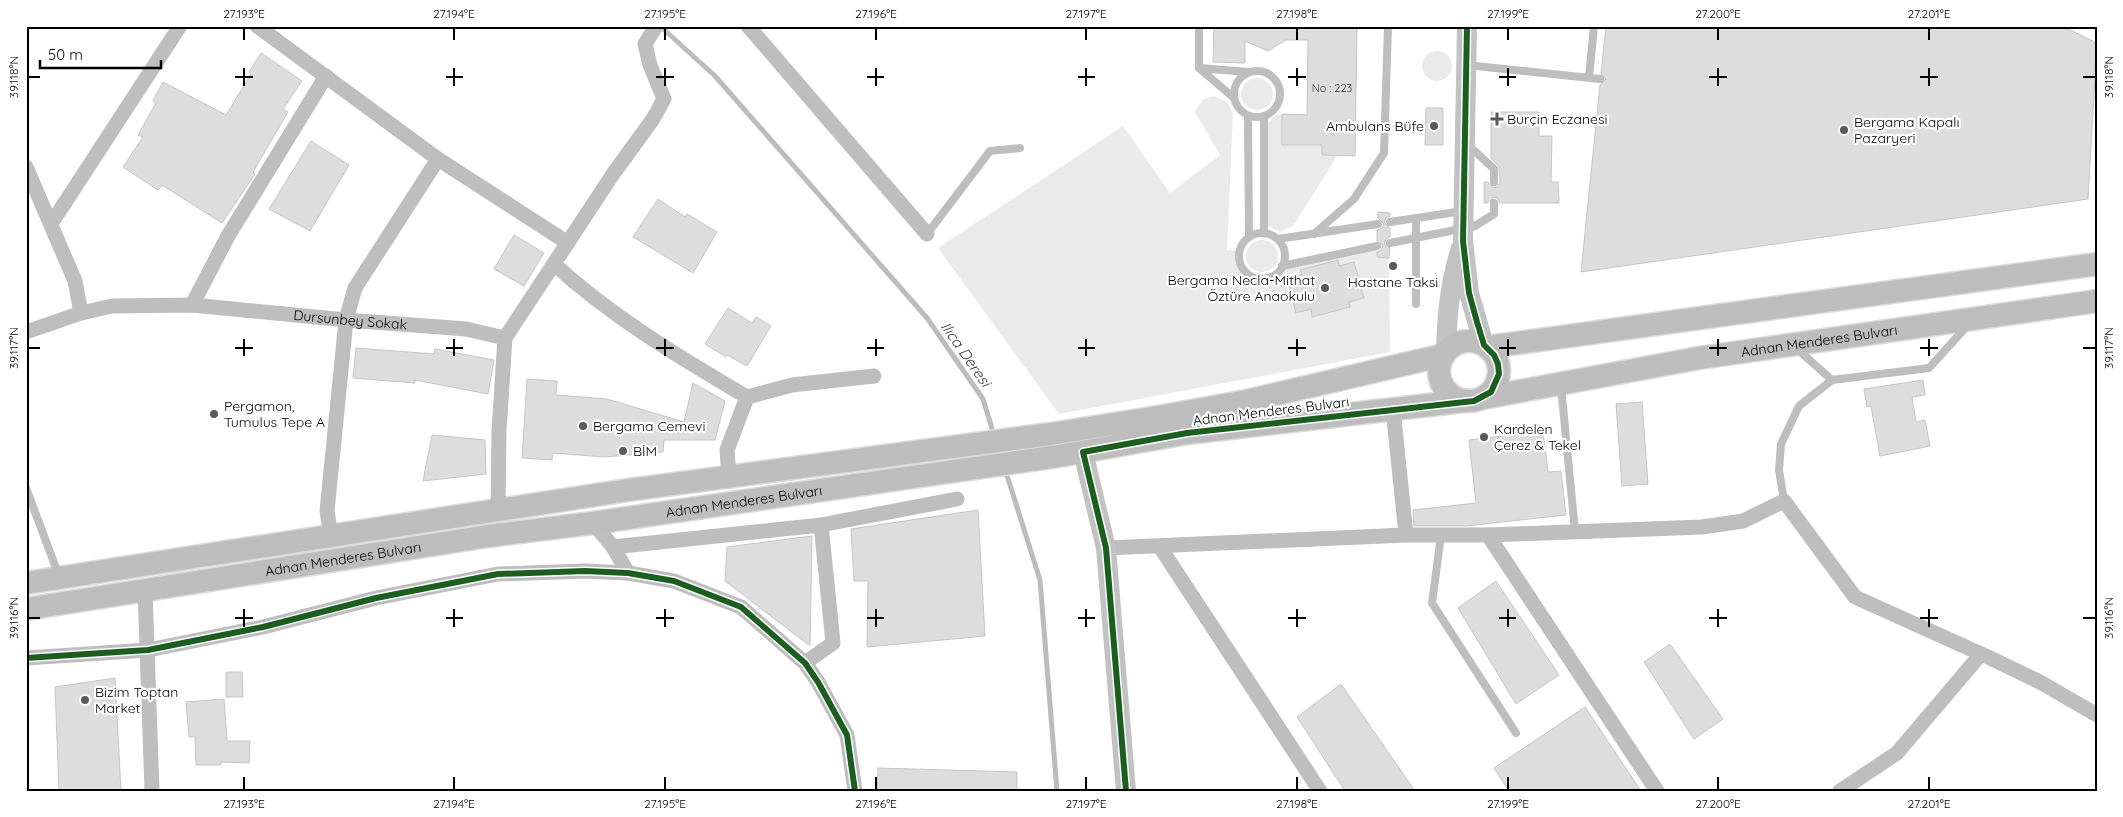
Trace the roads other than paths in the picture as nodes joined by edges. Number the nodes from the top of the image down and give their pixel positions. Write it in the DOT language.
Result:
graph roads {
  1 [pos="180,26"];
  2 [pos="257,26"];
  3 [pos="656,26"];
  4 [pos="748,26"];
  5 [pos="1199,26"];
  6 [pos="1388,26"];
  7 [pos="1467,26"];
  8 [pos="1594,26"];
  9 [pos="1466,65"];
  10 [pos="1199,68"];
  11 [pos="1248,72"];
  12 [pos="326,76"];
  13 [pos="1589,78"];
  14 [pos="1600,79"];
  15 [pos="1234,98"];
  16 [pos="1248,116"];
  17 [pos="1264,116"];
  18 [pos="1465,142"];
  19 [pos="1020,148"];
  20 [pos="438,159"];
  21 [pos="26,166"];
  22 [pos="1494,182"];
  23 [pos="1494,203"];
  24 [pos="1416,218"];
  25 [pos="1390,222"];
  26 [pos="51,224"];
  27 [pos="1378,224"];
  28 [pos="1463,227"];
  29 [pos="1264,233"];
  30 [pos="928,234"];
  31 [pos="1314,234"];
  32 [pos="1249,237"];
  33 [pos="1416,237"];
  34 [pos="1278,239"];
  35 [pos="568,243"];
  36 [pos="1390,243"];
  37 [pos="1377,246"];
  38 [pos="554,264"];
  39 [pos="2097,264"];
  40 [pos="1282,266"];
  41 [pos="2097,301"];
  42 [pos="1416,304"];
  43 [pos="192,305"];
  44 [pos="81,313"];
  45 [pos="346,320"];
  46 [pos="1973,320"];
  47 [pos="26,332"];
  48 [pos="505,338"];
  49 [pos="1793,345"];
  50 [pos="1486,346"];
  51 [pos="1445,353"];
  52 [pos="874,376"];
  53 [pos="1832,380"];
  54 [pos="1560,384"];
  55 [pos="746,397"];
  56 [pos="1473,399"];
  57 [pos="1392,409"];
  58 [pos="1083,452"];
  59 [pos="729,477"];
  60 [pos="26,488"];
  61 [pos="957,499"];
  62 [pos="1784,501"];
  63 [pos="498,510"];
  64 [pos="593,523"];
  65 [pos="821,525"];
  66 [pos="1575,531"];
  67 [pos="1406,535"];
  68 [pos="1441,535"];
  69 [pos="1488,535"];
  70 [pos="331,536"];
  71 [pos="613,547"];
  72 [pos="1160,547"];
  73 [pos="1106,548"];
  74 [pos="628,573"];
  75 [pos="60,578"];
  76 [pos="26,583"];
  77 [pos="145,590"];
  78 [pos="26,609"];
  79 [pos="148,650"];
  80 [pos="1981,654"];
  81 [pos="26,658"];
  82 [pos="805,663"];
  83 [pos="2097,715"];
  84 [pos="1516,733"];
  85 [pos="152,791"];
  86 [pos="855,791"];
  87 [pos="1126,791"];
  88 [pos="1320,791"];
  89 [pos="1657,791"];
  90 [pos="1840,791"];
  1 -- 26 [label="street"];
  2 -- 12 [label="street"];
  3 -- 35 [label="street"];
  4 -- 30 [label="street"];
  5 -- 10 [label="lane"];
  6 -- 31 [label="lane"];
  7 -- 9 [label="main road"];
  8 -- 13 [label="lane"];
  9 -- 13 [label="lane"];
  9 -- 18 [label="main road"];
  10 -- 11 [label="lane"];
  10 -- 15 [label="lane"];
  11 -- 15 [label="lane"];
  11 -- 17 [label="lane"];
  12 -- 20 [label="street"];
  12 -- 43 [label="street"];
  13 -- 14 [label="lane"];
  15 -- 16 [label="lane"];
  16 -- 17 [label="lane"];
  16 -- 32 [label="lane"];
  17 -- 29 [label="lane"];
  18 -- 22 [label="lane"];
  18 -- 28 [label="main road"];
  19 -- 30 [label="lane"];
  20 -- 35 [label="street"];
  20 -- 45 [label="street"];
  21 -- 26 [label="street"];
  23 -- 28 [label="lane"];
  24 -- 25 [label="lane"];
  24 -- 28 [label="lane"];
  24 -- 33 [label="lane"];
  26 -- 44 [label="street"];
  27 -- 31 [label="lane"];
  28 -- 33 [label="lane"];
  28 -- 50 [label="main road"];
  28 -- 51 [label="main road"];
  29 -- 32 [label="lane"];
  29 -- 34 [label="lane"];
  31 -- 34 [label="lane"];
  32 -- 40 [label="lane"];
  33 -- 36 [label="lane"];
  33 -- 42 [label="lane"];
  34 -- 40 [label="lane"];
  35 -- 38 [label="street"];
  37 -- 40 [label="lane"];
  38 -- 48 [label="street"];
  38 -- 55 [label="street"];
  39 -- 50 [label="main road"];
  41 -- 46 [label="main road, Adnan Menderes Bulvarı"];
  43 -- 44 [label="street, Dursunbey Sokak"];
  43 -- 45 [label="street, Dursunbey Sokak"];
  44 -- 47 [label="street, Dursunbey Sokak"];
  45 -- 48 [label="street, Dursunbey Sokak"];
  45 -- 70 [label="street"];
  46 -- 49 [label="main road, Adnan Menderes Bulvarı"];
  46 -- 53 [label="lane"];
  48 -- 63 [label="street"];
  49 -- 53 [label="lane"];
  49 -- 54 [label="main road, Adnan Menderes Bulvarı"];
  50 -- 51 [label="main road"];
  50 -- 56 [label="main road"];
  51 -- 56 [label="main road"];
  51 -- 59 [label="main road, Adnan Menderes Bulvarı"];
  52 -- 55 [label="street"];
  53 -- 62 [label="lane"];
  54 -- 56 [label="main road, Adnan Menderes Bulvarı"];
  54 -- 66 [label="lane"];
  55 -- 59 [label="street"];
  56 -- 57 [label="main road, Adnan Menderes Bulvarı"];
  57 -- 58 [label="main road, Adnan Menderes Bulvarı"];
  57 -- 67 [label="street"];
  58 -- 64 [label="main road, Adnan Menderes Bulvarı"];
  58 -- 73 [label="main road"];
  59 -- 63 [label="main road, Adnan Menderes Bulvarı"];
  60 -- 75 [label="lane"];
  61 -- 65 [label="street"];
  62 -- 66 [label="street"];
  62 -- 80 [label="street"];
  63 -- 70 [label="main road, Adnan Menderes Bulvarı"];
  64 -- 71 [label="street"];
  64 -- 77 [label="main road, Adnan Menderes Bulvarı"];
  65 -- 71 [label="street"];
  65 -- 82 [label="street"];
  66 -- 69 [label="street"];
  67 -- 68 [label="street"];
  67 -- 72 [label="street"];
  68 -- 69 [label="street"];
  68 -- 84 [label="lane"];
  69 -- 89 [label="street"];
  70 -- 75 [label="main road, Adnan Menderes Bulvarı"];
  71 -- 74 [label="street"];
  72 -- 73 [label="street"];
  72 -- 88 [label="street"];
  73 -- 87 [label="main road"];
  74 -- 79 [label="street"];
  74 -- 82 [label="street"];
  75 -- 76 [label="main road, Adnan Menderes Bulvarı"];
  77 -- 78 [label="main road, Adnan Menderes Bulvarı"];
  77 -- 79 [label="street"];
  79 -- 81 [label="street"];
  79 -- 85 [label="street"];
  80 -- 83 [label="street"];
  80 -- 90 [label="street"];
  82 -- 86 [label="street"];
}
